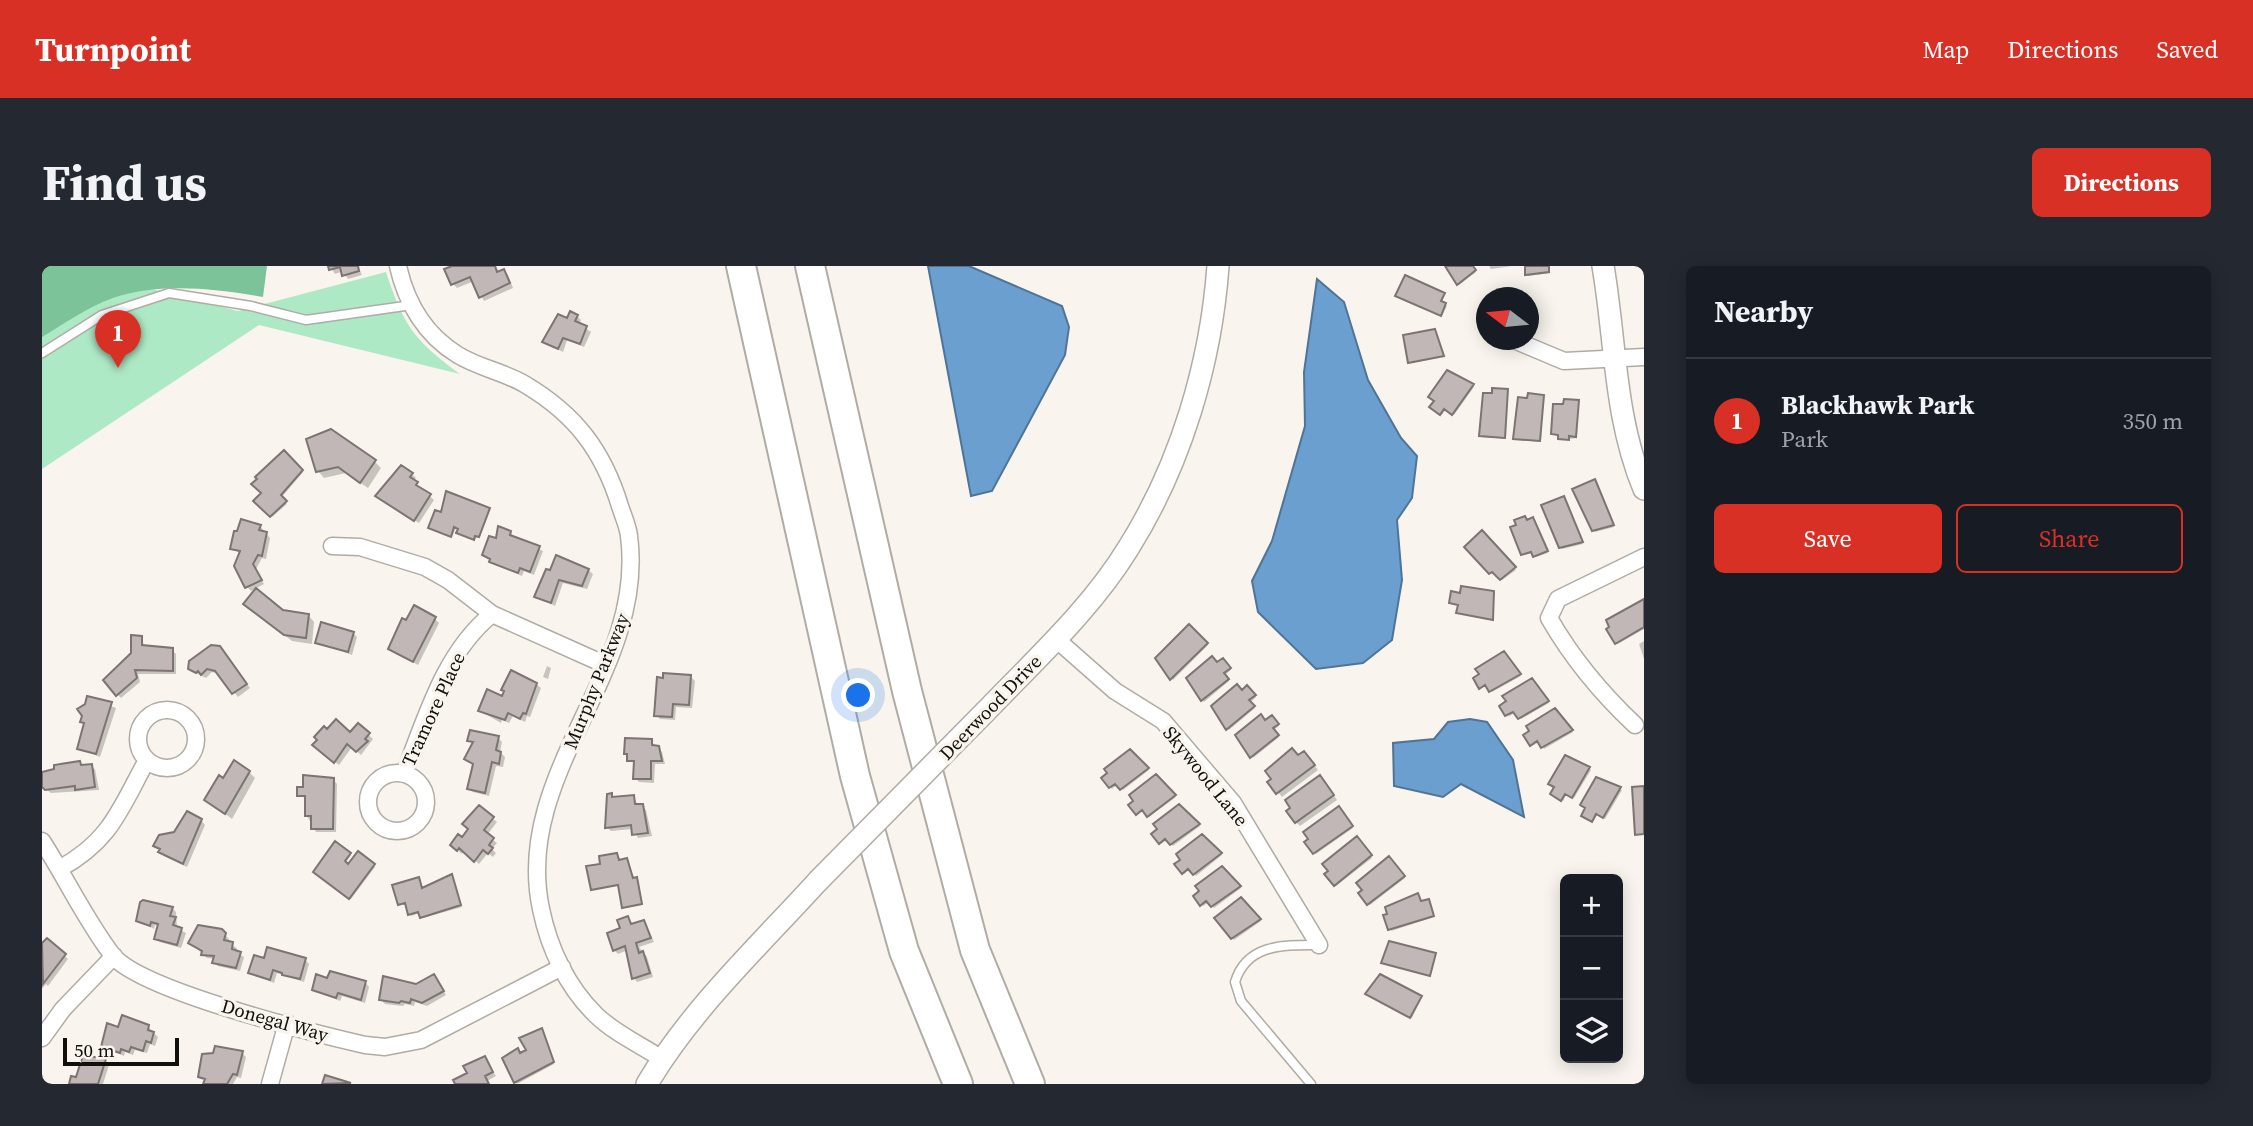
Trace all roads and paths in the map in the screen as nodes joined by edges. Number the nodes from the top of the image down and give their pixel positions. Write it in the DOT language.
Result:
graph roads {
  1 [pos="398,266"];
  2 [pos="741,266"];
  3 [pos="810,266"];
  4 [pos="1218,266"];
  5 [pos="1603,266"];
  6 [pos="412,305"];
  7 [pos="1538,350"];
  8 [pos="42,353"];
  9 [pos="1644,357"];
  10 [pos="1614,358"];
  11 [pos="1644,489"];
  12 [pos="332,546"];
  13 [pos="1644,557"];
  14 [pos="492,614"];
  15 [pos="1056,639"];
  16 [pos="606,665"];
  17 [pos="1635,725"];
  18 [pos="147,760"];
  19 [pos="404,774"];
  20 [pos="42,841"];
  21 [pos="59,869"];
  22 [pos="1319,945"];
  23 [pos="114,956"];
  24 [pos="562,967"];
  25 [pos="287,1023"];
  26 [pos="42,1038"];
  27 [pos="662,1059"];
  28 [pos="270,1084"];
  29 [pos="647,1084"];
  30 [pos="958,1084"];
  31 [pos="1030,1084"];
  32 [pos="1311,1084"];
  1 -- 6 [label="street, Murphy Parkway"];
  2 -- 30 [label="highway"];
  3 -- 31 [label="highway"];
  4 -- 15 [label="street, Deerwood Drive"];
  5 -- 10 [label="street"];
  6 -- 8 [label="lane"];
  6 -- 16 [label="street, Murphy Parkway"];
  7 -- 10 [label="street"];
  9 -- 10 [label="street"];
  10 -- 11 [label="street"];
  12 -- 14 [label="street"];
  13 -- 17 [label="street"];
  14 -- 16 [label="street"];
  14 -- 19 [label="street, Tramore Place"];
  15 -- 22 [label="street, Skywood Lane"];
  15 -- 27 [label="street, Deerwood Drive, bridge"];
  16 -- 24 [label="street, Murphy Parkway"];
  18 -- 21 [label="street"];
  20 -- 21 [label="street, Donegal Way"];
  21 -- 23 [label="street, Donegal Way"];
  22 -- 32 [label="lane"];
  23 -- 25 [label="street, Donegal Way"];
  23 -- 26 [label="street"];
  24 -- 25 [label="street, Donegal Way"];
  24 -- 27 [label="street, Murphy Parkway"];
  25 -- 28 [label="street"];
  27 -- 29 [label="street, Deerwood Drive"];
}
